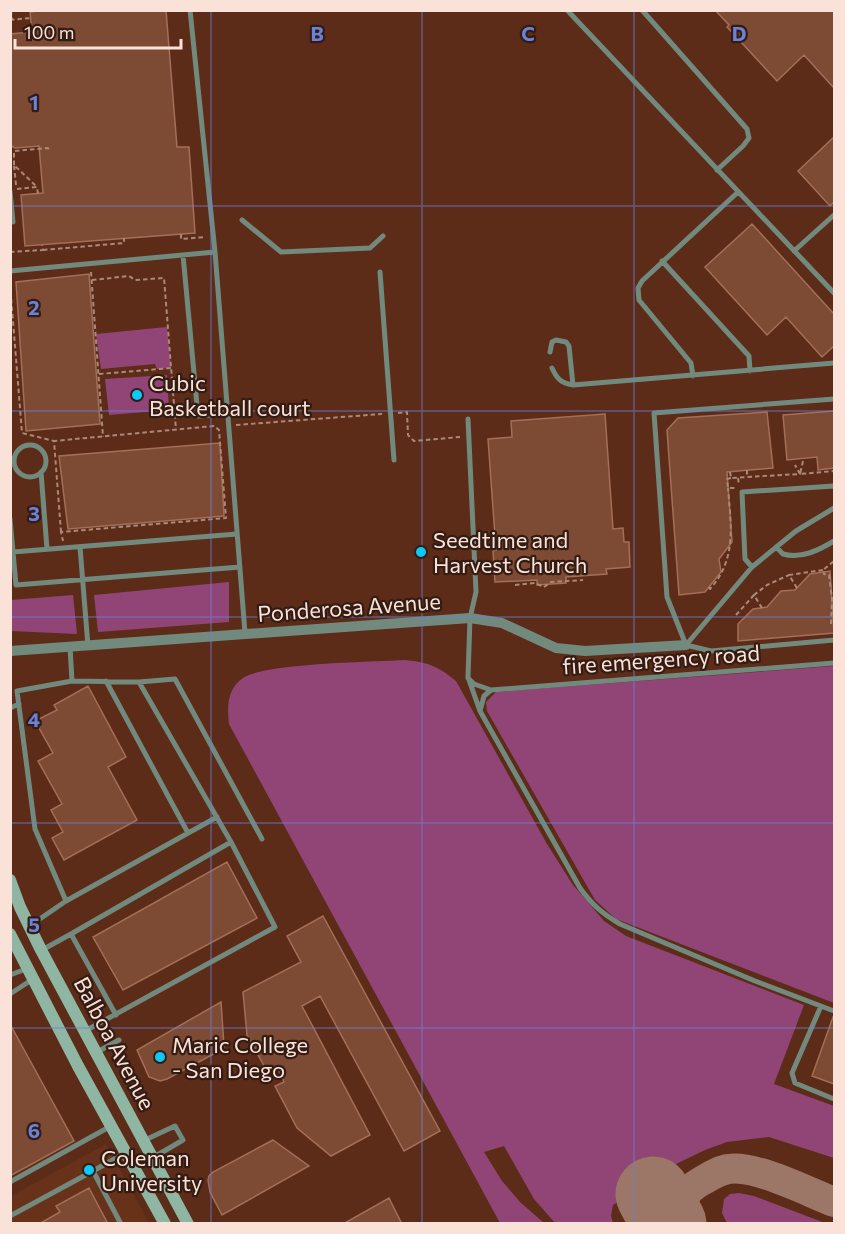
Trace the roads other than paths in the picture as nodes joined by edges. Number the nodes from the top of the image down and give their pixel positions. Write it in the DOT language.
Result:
graph roads {
  1 [pos="190,10"];
  2 [pos="567,10"];
  3 [pos="642,10"];
  4 [pos="717,170"];
  5 [pos="10,191"];
  6 [pos="738,192"];
  7 [pos="834,215"];
  8 [pos="242,220"];
  9 [pos="13,222"];
  10 [pos="383,236"];
  11 [pos="794,251"];
  12 [pos="215,252"];
  13 [pos="183,255"];
  14 [pos="663,261"];
  15 [pos="10,271"];
  16 [pos="380,272"];
  17 [pos="834,293"];
  18 [pos="550,352"];
  19 [pos="834,363"];
  20 [pos="552,368"];
  21 [pos="750,371"];
  22 [pos="693,376"];
  23 [pos="573,386"];
  24 [pos="834,399"];
  25 [pos="228,414"];
  26 [pos="468,419"];
  27 [pos="394,460"];
  28 [pos="12,467"];
  29 [pos="41,472"];
  30 [pos="834,486"];
  31 [pos="834,508"];
  32 [pos="10,519"];
  33 [pos="237,534"];
  34 [pos="834,542"];
  35 [pos="776,547"];
  36 [pos="80,548"];
  37 [pos="47,549"];
  38 [pos="13,552"];
  39 [pos="240,567"];
  40 [pos="752,567"];
  41 [pos="83,580"];
  42 [pos="470,618"];
  43 [pos="245,634"];
  44 [pos="834,640"];
  45 [pos="686,645"];
  46 [pos="88,646"];
  47 [pos="70,647"];
  48 [pos="10,651"];
  49 [pos="834,663"];
  50 [pos="468,677"];
  51 [pos="72,681"];
  52 [pos="106,681"];
  53 [pos="139,682"];
  54 [pos="491,690"];
  55 [pos="19,704"];
  56 [pos="10,708"];
  57 [pos="480,711"];
  58 [pos="217,817"];
  59 [pos="188,833"];
  60 [pos="262,839"];
  61 [pos="231,842"];
  62 [pos="10,880"];
  63 [pos="66,901"];
  64 [pos="29,926"];
  65 [pos="10,934"];
  66 [pos="71,934"];
  67 [pos="41,950"];
  68 [pos="30,974"];
  69 [pos="10,975"];
  70 [pos="10,994"];
  71 [pos="821,1006"];
  72 [pos="834,1011"];
  73 [pos="116,1014"];
  74 [pos="85,1031"];
  75 [pos="119,1040"];
  76 [pos="96,1053"];
  77 [pos="834,1099"];
  78 [pos="111,1126"];
  79 [pos="135,1126"];
  80 [pos="118,1138"];
  81 [pos="143,1141"];
  82 [pos="126,1152"];
  83 [pos="152,1158"];
  84 [pos="93,1171"];
  85 [pos="10,1182"];
  86 [pos="10,1216"];
  87 [pos="121,1224"];
  88 [pos="165,1224"];
  89 [pos="188,1224"];
  1 -- 12 [label="lane"];
  2 -- 4 [label="lane"];
  3 -- 4 [label="lane"];
  4 -- 6 [label="lane"];
  5 -- 9 [label="lane"];
  6 -- 11 [label="lane"];
  6 -- 14 [label="lane"];
  7 -- 11 [label="lane"];
  8 -- 10 [label="lane"];
  11 -- 17 [label="lane"];
  12 -- 13 [label="lane"];
  12 -- 25 [label="lane"];
  13 -- 15 [label="lane"];
  13 -- 25 [label="lane"];
  14 -- 21 [label="lane"];
  14 -- 22 [label="lane"];
  16 -- 27 [label="lane"];
  18 -- 23 [label="lane"];
  19 -- 21 [label="lane"];
  20 -- 23 [label="lane"];
  21 -- 22 [label="lane"];
  22 -- 23 [label="lane"];
  24 -- 45 [label="lane"];
  25 -- 33 [label="lane"];
  26 -- 42 [label="lane"];
  28 -- 29 [label="lane"];
  28 -- 29 [label="lane"];
  29 -- 37 [label="lane"];
  30 -- 40 [label="lane"];
  31 -- 35 [label="lane"];
  32 -- 38 [label="lane"];
  33 -- 36 [label="lane"];
  33 -- 39 [label="lane"];
  34 -- 35 [label="lane"];
  35 -- 40 [label="lane"];
  36 -- 37 [label="lane"];
  36 -- 41 [label="lane"];
  37 -- 38 [label="lane"];
  38 -- 41 [label="lane"];
  39 -- 41 [label="lane"];
  39 -- 43 [label="lane"];
  40 -- 45 [label="lane"];
  41 -- 46 [label="lane"];
  42 -- 43 [label="street, Ponderosa Avenue"];
  42 -- 45 [label="street, Ponderosa Avenue"];
  42 -- 50 [label="lane"];
  43 -- 46 [label="street, Ponderosa Avenue"];
  44 -- 45 [label="lane"];
  46 -- 47 [label="street, Ponderosa Avenue"];
  47 -- 48 [label="street, Ponderosa Avenue"];
  47 -- 51 [label="lane"];
  49 -- 54 [label="lane, fire emergency road"];
  50 -- 54 [label="lane"];
  50 -- 57 [label="lane"];
  51 -- 52 [label="lane"];
  51 -- 55 [label="lane"];
  52 -- 53 [label="lane"];
  52 -- 59 [label="lane"];
  53 -- 58 [label="lane"];
  53 -- 60 [label="lane"];
  54 -- 57 [label="lane"];
  55 -- 56 [label="lane"];
  55 -- 63 [label="lane"];
  57 -- 71 [label="lane"];
  58 -- 59 [label="lane"];
  58 -- 61 [label="lane"];
  59 -- 63 [label="lane"];
  61 -- 66 [label="lane"];
  61 -- 73 [label="lane"];
  62 -- 64 [label="main road, Balboa Avenue"];
  63 -- 64 [label="lane"];
  64 -- 67 [label="main road, Balboa Avenue"];
  65 -- 68 [label="main road, Balboa Avenue"];
  66 -- 67 [label="lane"];
  66 -- 73 [label="lane"];
  67 -- 74 [label="main road, Balboa Avenue"];
  68 -- 69 [label="lane"];
  68 -- 70 [label="lane"];
  68 -- 78 [label="main road, Balboa Avenue"];
  71 -- 72 [label="lane"];
  71 -- 77 [label="lane"];
  73 -- 74 [label="lane"];
  74 -- 76 [label="main road, Balboa Avenue"];
  75 -- 76 [label="lane"];
  76 -- 79 [label="main road, Balboa Avenue"];
  78 -- 80 [label="main road, Balboa Avenue"];
  78 -- 85 [label="lane"];
  79 -- 80 [label="main road"];
  79 -- 81 [label="main road, Balboa Avenue"];
  80 -- 82 [label="main road, Balboa Avenue"];
  81 -- 83 [label="main road, Balboa Avenue"];
  81 -- 83 [label="lane"];
  82 -- 84 [label="lane"];
  82 -- 88 [label="main road, Balboa Avenue"];
  83 -- 89 [label="main road, Balboa Avenue"];
  84 -- 86 [label="lane"];
  84 -- 87 [label="lane"];
}
